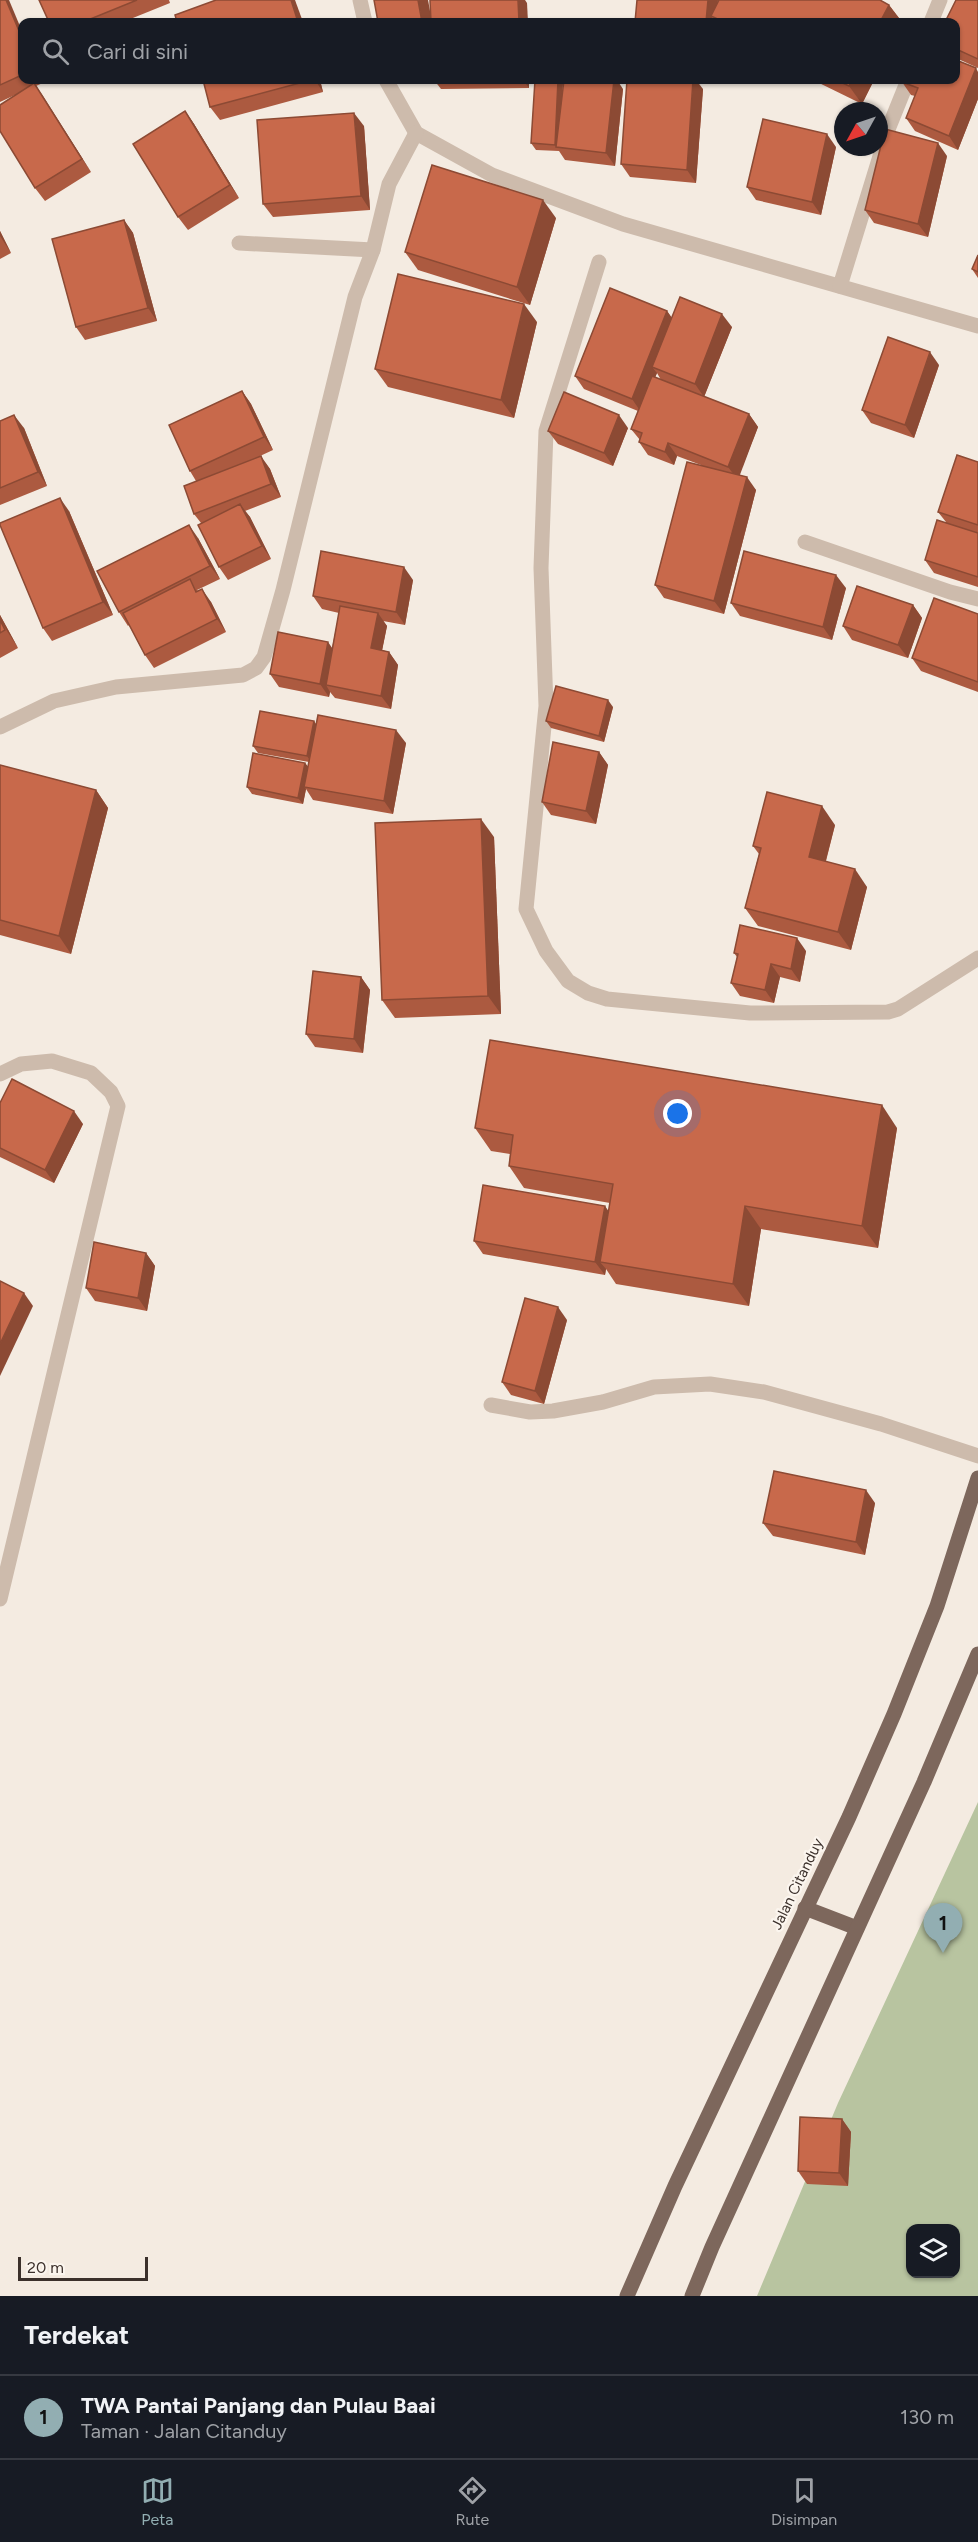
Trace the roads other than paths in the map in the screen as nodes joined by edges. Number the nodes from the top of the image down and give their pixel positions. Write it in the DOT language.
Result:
graph roads {
  1 [pos="360,0"];
  2 [pos="940,0"];
  3 [pos="364,18"];
  4 [pos="933,18"];
  5 [pos="388,84"];
  6 [pos="906,84"];
  7 [pos="416,133"];
  8 [pos="239,243"];
  9 [pos="373,250"];
  10 [pos="599,262"];
  11 [pos="840,286"];
  12 [pos="978,326"];
  13 [pos="805,542"];
  14 [pos="978,598"];
  15 [pos="0,728"];
  16 [pos="978,958"];
  17 [pos="0,1074"];
  18 [pos="491,1405"];
  19 [pos="978,1456"];
  20 [pos="978,1478"];
  21 [pos="0,1599"];
  22 [pos="978,1654"];
  23 [pos="805,1908"];
  24 [pos="857,1928"];
  25 [pos="627,2296"];
  26 [pos="692,2296"];
  1 -- 3 [label="street"];
  2 -- 4 [label="street"];
  5 -- 7 [label="street"];
  6 -- 11 [label="street"];
  7 -- 9 [label="street"];
  7 -- 11 [label="street"];
  8 -- 9 [label="street"];
  9 -- 15 [label="street"];
  10 -- 16 [label="street"];
  11 -- 12 [label="street"];
  13 -- 14 [label="street"];
  17 -- 21 [label="street"];
  18 -- 19 [label="street"];
  20 -- 23 [label="main road, Jalan Citanduy"];
  22 -- 24 [label="main road"];
  23 -- 24 [label="main road"];
  23 -- 25 [label="main road, Jalan Citanduy"];
  24 -- 26 [label="main road"];
}
